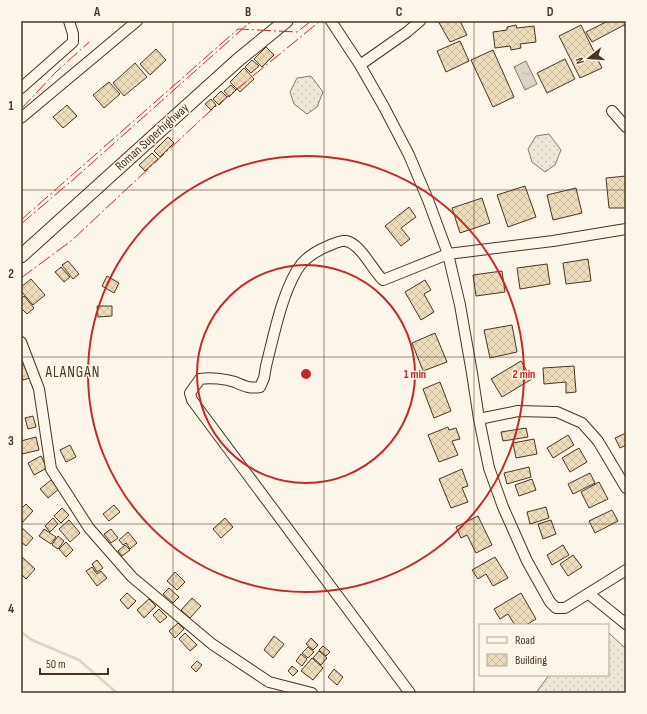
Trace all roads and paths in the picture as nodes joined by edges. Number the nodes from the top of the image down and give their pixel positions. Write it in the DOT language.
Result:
graph roads {
  1 [pos="69,21"];
  2 [pos="137,21"];
  3 [pos="286,21"];
  4 [pos="331,21"];
  5 [pos="420,21"];
  6 [pos="360,64"];
  7 [pos="21,88"];
  8 [pos="30,110"];
  9 [pos="612,111"];
  10 [pos="21,118"];
  11 [pos="21,124"];
  12 [pos="626,127"];
  13 [pos="626,230"];
  14 [pos="448,254"];
  15 [pos="21,256"];
  16 [pos="21,342"];
  17 [pos="479,419"];
  18 [pos="626,488"];
  19 [pos="626,570"];
  20 [pos="589,594"];
  21 [pos="626,624"];
  22 [pos="312,693"];
  23 [pos="410,693"];
  1 -- 7 [label="street"];
  2 -- 8 [label="street"];
  3 -- 15 [label="main road, Roman Superhighway"];
  4 -- 6 [label="street"];
  5 -- 6 [label="street"];
  6 -- 14 [label="street"];
  8 -- 10 [label="street"];
  8 -- 11 [label="street"];
  9 -- 12 [label="street"];
  13 -- 14 [label="street"];
  14 -- 17 [label="street"];
  14 -- 23 [label="street"];
  16 -- 22 [label="street"];
  17 -- 18 [label="street"];
  17 -- 20 [label="street"];
  19 -- 20 [label="street"];
  20 -- 21 [label="street"];
}
